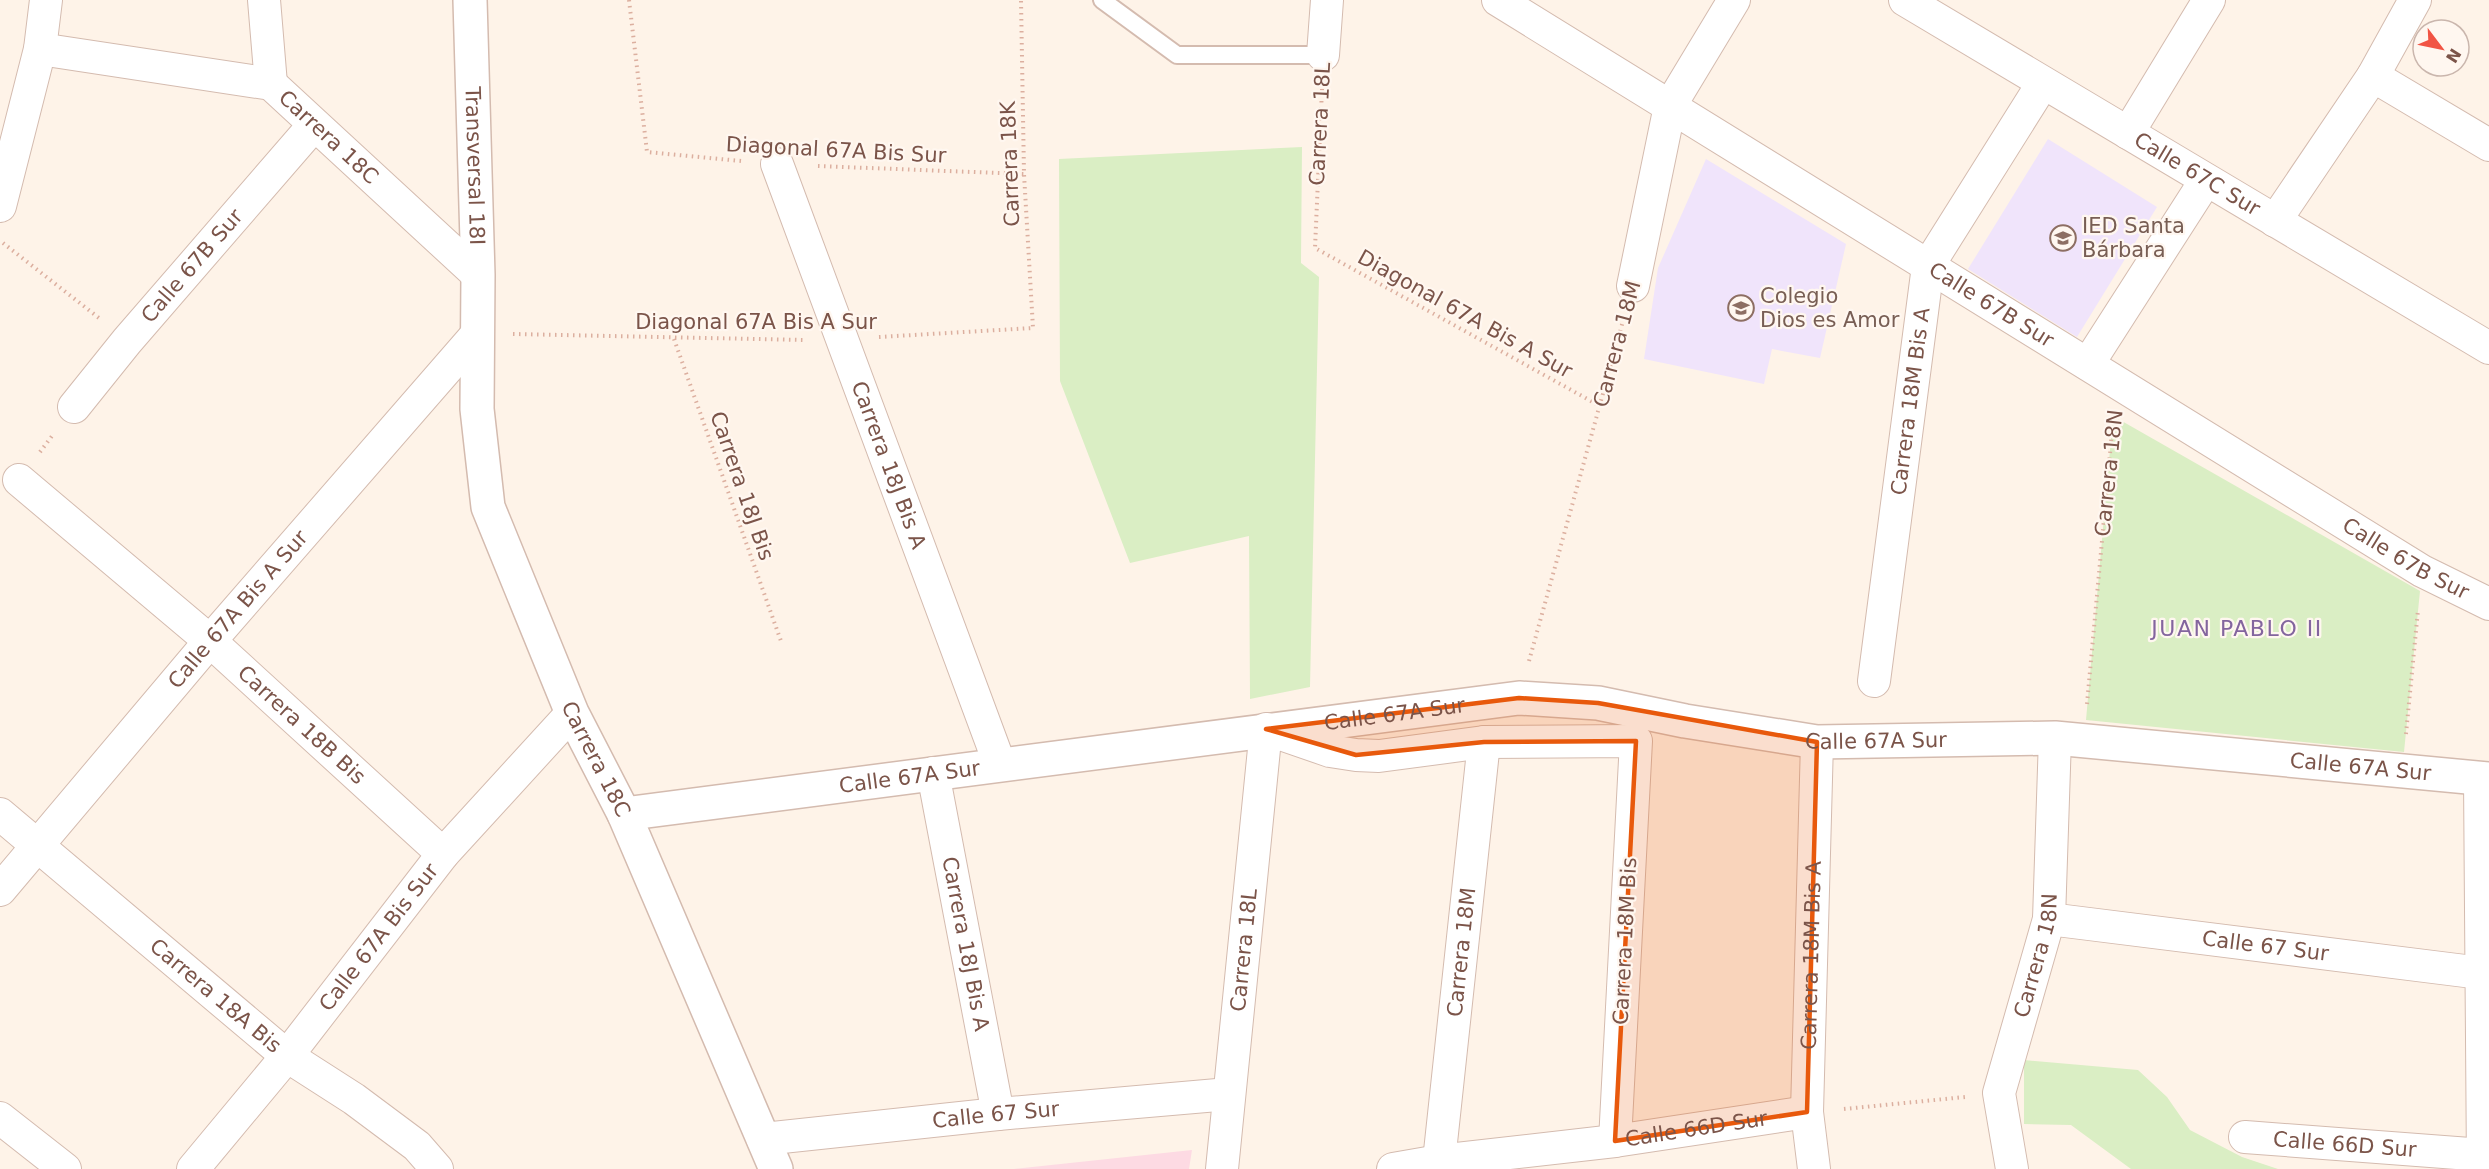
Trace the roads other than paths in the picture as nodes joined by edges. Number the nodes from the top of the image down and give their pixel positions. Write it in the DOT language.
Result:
graph roads {
  1 [pos="46,0"];
  2 [pos="264,0"];
  3 [pos="470,0"];
  4 [pos="1102,0"];
  5 [pos="1327,0"];
  6 [pos="1498,0"];
  7 [pos="1734,0"];
  8 [pos="1905,0"];
  9 [pos="2209,0"];
  10 [pos="2411,2"];
  11 [pos="40,49"];
  12 [pos="1323,55"];
  13 [pos="2373,76"];
  14 [pos="2043,83"];
  15 [pos="271,84"];
  16 [pos="1670,106"];
  17 [pos="314,125"];
  18 [pos="2128,134"];
  19 [pos="2489,145"];
  20 [pos="777,164"];
  21 [pos="2206,180"];
  22 [pos="2,190"];
  23 [pos="2275,221"];
  24 [pos="1928,266"];
  25 [pos="478,275"];
  26 [pos="1633,286"];
  27 [pos="478,333"];
  28 [pos="2489,348"];
  29 [pos="2088,364"];
  30 [pos="74,407"];
  31 [pos="19,480"];
  32 [pos="2489,604"];
  33 [pos="210,641"];
  34 [pos="1874,681"];
  35 [pos="572,713"];
  36 [pos="1266,729"];
  37 [pos="2070,739"];
  38 [pos="1636,741"];
  39 [pos="1484,742"];
  40 [pos="1817,742"];
  41 [pos="1000,765"];
  42 [pos="933,773"];
  43 [pos="2485,779"];
  44 [pos="0,814"];
  45 [pos="624,814"];
  46 [pos="36,845"];
  47 [pos="442,855"];
  48 [pos="0,890"];
  49 [pos="2049,919"];
  50 [pos="2481,973"];
  51 [pos="287,1056"];
  52 [pos="1229,1094"];
  53 [pos="1807,1112"];
  54 [pos="998,1114"];
  55 [pos="0,1118"];
  56 [pos="2245,1137"];
  57 [pos="763,1139"];
  58 [pos="1615,1142"];
  59 [pos="1439,1161"];
  60 [pos="2483,1162"];
  61 [pos="65,1169"];
  62 [pos="193,1169"];
  63 [pos="437,1169"];
  64 [pos="776,1169"];
  65 [pos="1222,1169"];
  66 [pos="1393,1169"];
  67 [pos="1814,1169"];
  68 [pos="2012,1169"];
  1 -- 11 [label="street"];
  2 -- 15 [label="street"];
  3 -- 25 [label="street, Transversal 18I"];
  4 -- 12 [label="lane"];
  5 -- 12 [label="street, Carrera 18L"];
  6 -- 16 [label="street, Calle 67B Sur"];
  7 -- 16 [label="street, Carrera 18M"];
  8 -- 14 [label="street, Calle 67C Sur"];
  9 -- 18 [label="street"];
  10 -- 13 [label="street"];
  11 -- 15 [label="street, Carrera 18C"];
  11 -- 22 [label="street"];
  13 -- 19 [label="street"];
  13 -- 23 [label="street"];
  14 -- 18 [label="street, Calle 67C Sur"];
  14 -- 24 [label="street, Carrera 18M Bis A"];
  15 -- 17 [label="street, Carrera 18C"];
  16 -- 24 [label="street, Calle 67B Sur"];
  16 -- 26 [label="street, Carrera 18M"];
  17 -- 25 [label="street, Carrera 18C"];
  17 -- 30 [label="street, Calle 67B Sur"];
  18 -- 21 [label="street, Calle 67C Sur"];
  20 -- 41 [label="street, Carrera 18J Bis A"];
  21 -- 23 [label="street, Calle 67C Sur"];
  21 -- 29 [label="street"];
  23 -- 28 [label="street, Calle 67C Sur"];
  24 -- 29 [label="street, Calle 67B Sur"];
  24 -- 34 [label="street, Carrera 18M Bis A"];
  25 -- 27 [label="street, Transversal 18I"];
  27 -- 33 [label="street, Calle 67A Bis A Sur"];
  27 -- 35 [label="street, Carrera 18C"];
  29 -- 32 [label="street, Calle 67B Sur"];
  31 -- 33 [label="street, Carrera 18B Bis"];
  33 -- 46 [label="street, Calle 67A Bis A Sur"];
  33 -- 47 [label="street, Carrera 18B Bis"];
  35 -- 45 [label="street, Carrera 18C"];
  35 -- 47 [label="street, Calle 67A Bis Sur"];
  36 -- 39 [label="street, Calle 67A Sur"];
  36 -- 40 [label="street, Calle 67A Sur"];
  36 -- 41 [label="street, Calle 67A Sur"];
  36 -- 52 [label="street, Carrera 18L"];
  37 -- 40 [label="street, Calle 67A Sur"];
  37 -- 43 [label="street, Calle 67A Sur"];
  37 -- 49 [label="street, Carrera 18N"];
  38 -- 39 [label="street, Calle 67A Sur"];
  38 -- 58 [label="street, Carrera 18M Bis"];
  39 -- 59 [label="street, Carrera 18M"];
  40 -- 53 [label="street, Carrera 18M Bis A"];
  41 -- 42 [label="street, Calle 67A Sur"];
  42 -- 45 [label="street, Calle 67A Sur"];
  42 -- 54 [label="street, Carrera 18J Bis A"];
  43 -- 50 [label="street"];
  44 -- 46 [label="street, Carrera 18A Bis"];
  45 -- 57 [label="street, Carrera 18C"];
  46 -- 48 [label="street, Calle 67A Bis A Sur"];
  46 -- 51 [label="street, Carrera 18A Bis"];
  47 -- 51 [label="street, Calle 67A Bis Sur"];
  49 -- 50 [label="street, Calle 67 Sur"];
  49 -- 68 [label="street, Carrera 18N"];
  50 -- 60 [label="street"];
  51 -- 62 [label="street, Calle 67A Bis Sur"];
  51 -- 63 [label="street, Carrera 18A Bis"];
  52 -- 54 [label="street, Calle 67 Sur"];
  52 -- 65 [label="street, Carrera 18L"];
  53 -- 58 [label="street, Calle 66D Sur"];
  53 -- 67 [label="street, Carrera 18M Bis A"];
  54 -- 57 [label="street, Calle 67 Sur"];
  55 -- 61 [label="street"];
  56 -- 60 [label="street, Calle 66D Sur"];
  57 -- 64 [label="street, Carrera 18C"];
  58 -- 59 [label="street, Calle 66D Sur"];
  59 -- 66 [label="street, Calle 66D Sur"];
}
